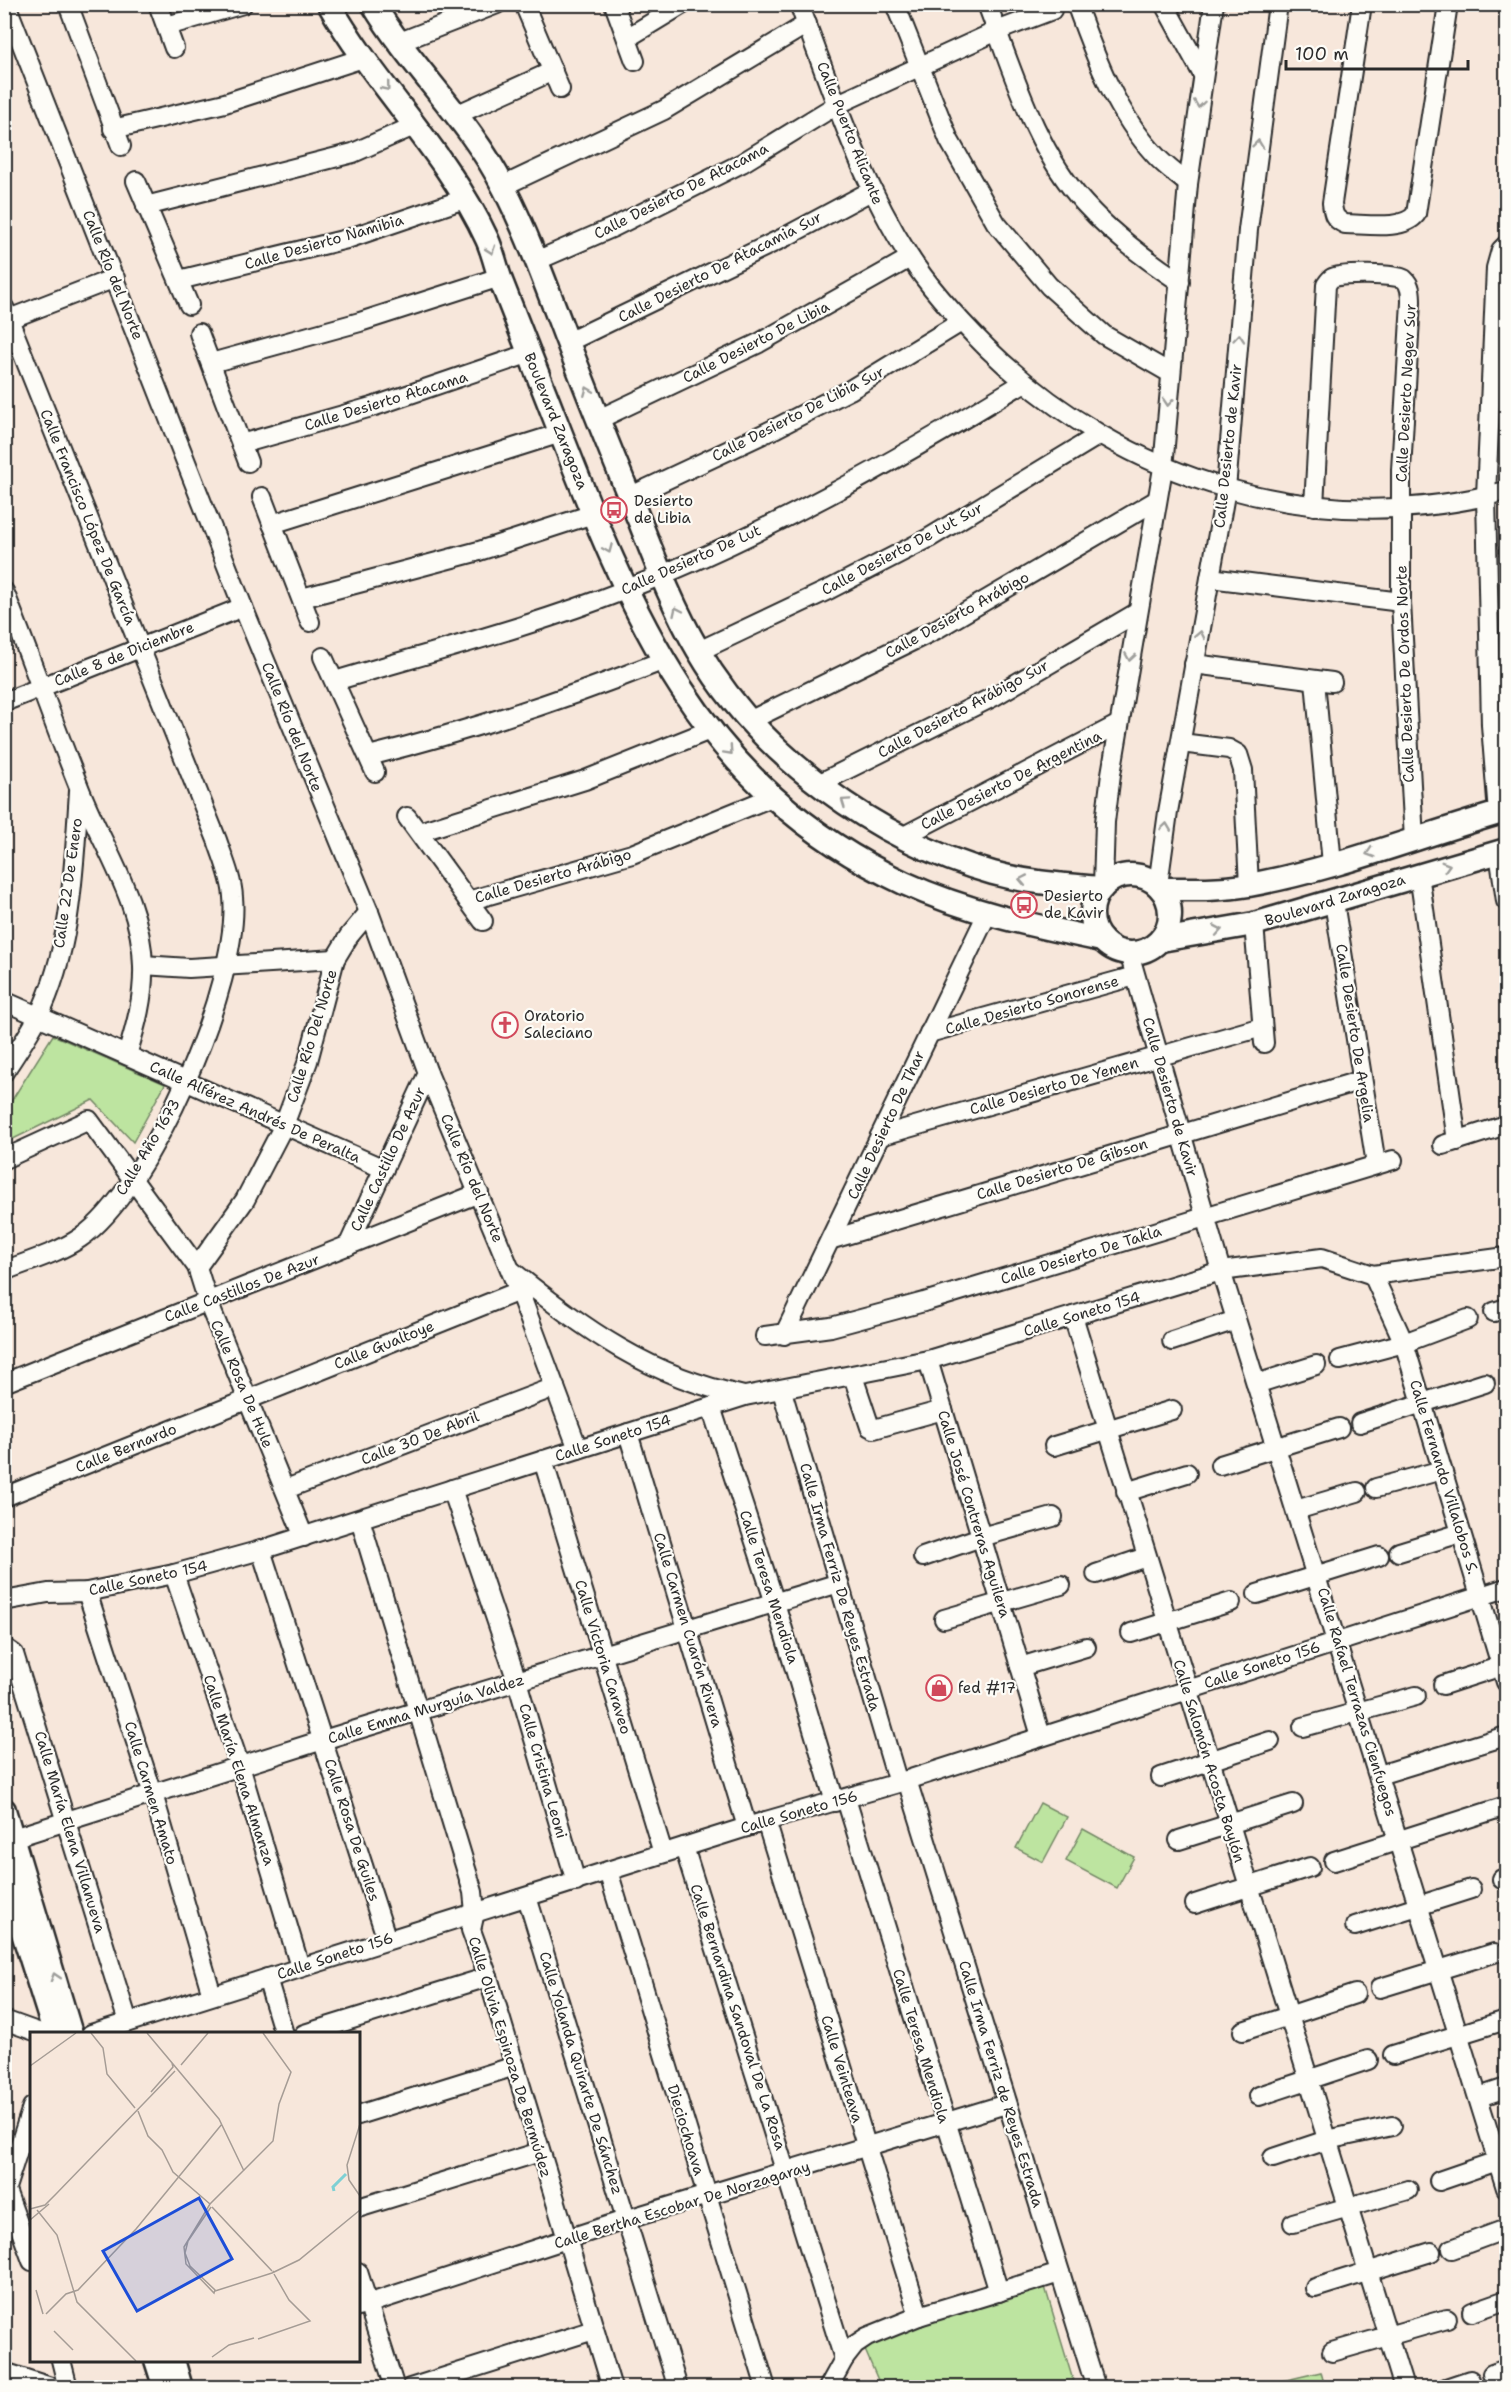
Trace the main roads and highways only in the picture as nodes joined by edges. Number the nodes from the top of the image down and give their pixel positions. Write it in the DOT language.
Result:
graph roads {
  1 [pos="330,4"];
  2 [pos="373,4"];
  3 [pos="1502,812"];
  4 [pos="1503,851"];
  5 [pos="1102,887"];
  6 [pos="1160,887"];
  7 [pos="1102,940"];
  8 [pos="1161,940"];
  9 [pos="4,1810"];
  10 [pos="4,1873"];
  11 [pos="54,2032"];
  12 [pos="71,2032"];
  13 [pos="156,2362"];
  14 [pos="174,2362"];
  15 [pos="165,2388"];
  16 [pos="182,2388"];
  1 -- 7 [label="main road, Boulevard Zaragoza, one-way"];
  5 -- 2 [label="main road, one-way"];
  3 -- 6 [label="main road, one-way"];
  8 -- 4 [label="main road, Boulevard Zaragoza, one-way"];
  5 -- 6 [label="main road"];
  5 -- 7 [label="main road"];
  6 -- 8 [label="main road"];
  7 -- 8 [label="main road"];
  12 -- 9 [label="main road, one-way"];
  10 -- 11 [label="main road"];
  13 -- 15 [label="main road"];
  14 -- 16 [label="main road"];
}
